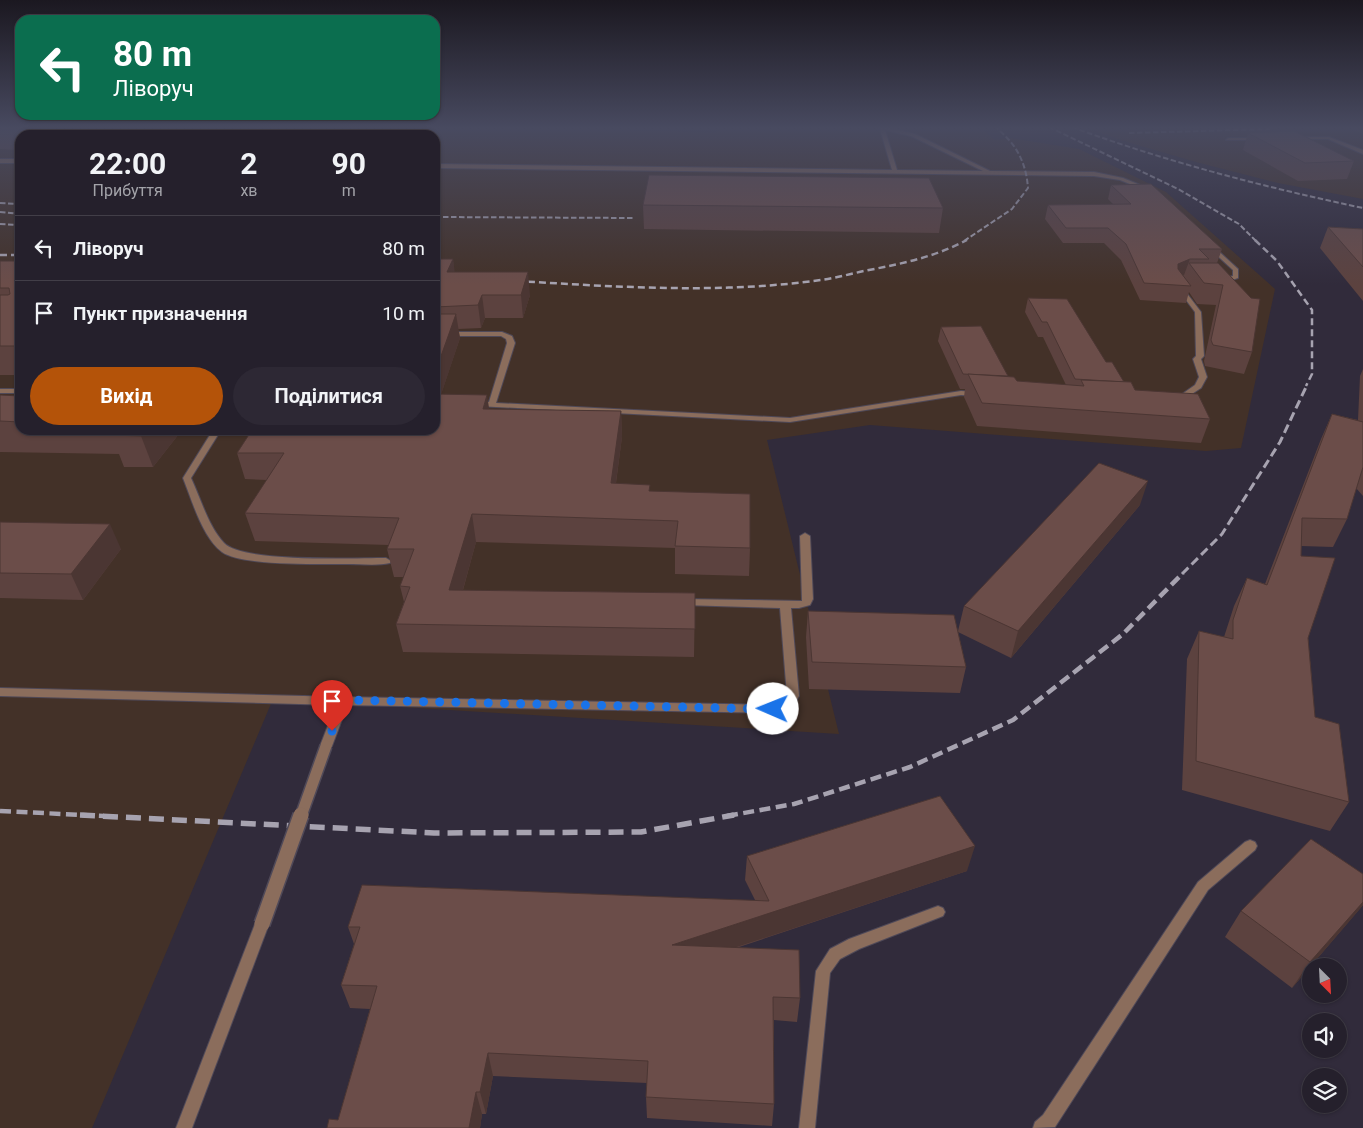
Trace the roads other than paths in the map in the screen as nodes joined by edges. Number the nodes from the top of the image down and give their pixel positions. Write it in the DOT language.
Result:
graph roads {
  1 [pos="1123,180"];
  2 [pos="1151,191"];
  3 [pos="1207,243"];
  4 [pos="1206,279"];
  5 [pos="1178,280"];
  6 [pos="440,334"];
  7 [pos="0,391"];
  8 [pos="15,391"];
  9 [pos="981,394"];
  10 [pos="473,404"];
  11 [pos="492,404"];
  12 [pos="1173,404"];
  13 [pos="214,435"];
  14 [pos="805,536"];
  15 [pos="386,561"];
  16 [pos="676,602"];
  17 [pos="785,604"];
  18 [pos="0,692"];
  19 [pos="343,700"];
  20 [pos="1250,846"];
  21 [pos="938,912"];
  22 [pos="184,1128"];
  23 [pos="807,1128"];
  24 [pos="1041,1128"];
  1 -- 2 [label="street"];
  3 -- 4 [label="street"];
  5 -- 12 [label="street"];
  6 -- 11 [label="street"];
  7 -- 8 [label="street"];
  9 -- 11 [label="street"];
  10 -- 11 [label="street"];
  13 -- 15 [label="street"];
  14 -- 17 [label="street"];
  16 -- 17 [label="street"];
  17 -- 19 [label="street"];
  18 -- 19 [label="street"];
  19 -- 22 [label="street, bridge"];
  20 -- 24 [label="street"];
  21 -- 23 [label="street"];
}
